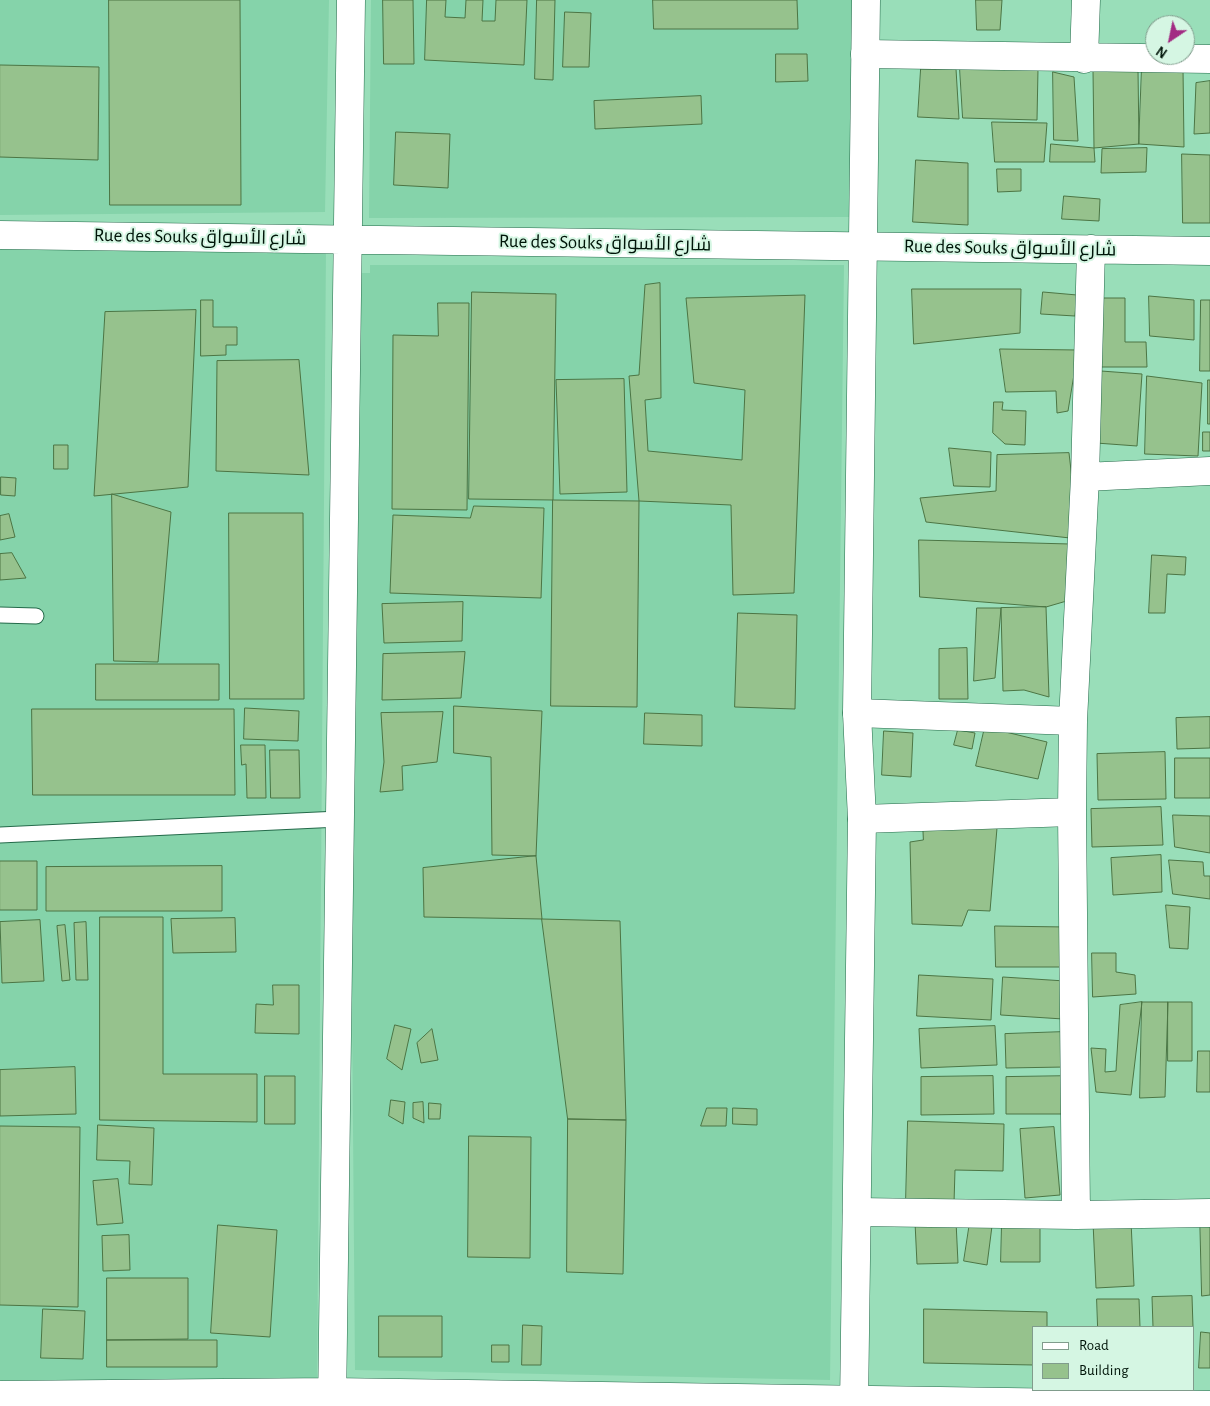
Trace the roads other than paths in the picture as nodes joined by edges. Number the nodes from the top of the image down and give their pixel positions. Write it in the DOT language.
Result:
graph roads {
  1 [pos="351,0"];
  2 [pos="866,0"];
  3 [pos="1086,0"];
  4 [pos="865,54"];
  5 [pos="1084,59"];
  6 [pos="1210,59"];
  7 [pos="0,235"];
  8 [pos="346,239"];
  9 [pos="862,247"];
  10 [pos="1090,249"];
  11 [pos="1210,251"];
  12 [pos="1210,471"];
  13 [pos="1085,477"];
  14 [pos="0,615"];
  15 [pos="36,616"];
  16 [pos="857,714"];
  17 [pos="1073,721"];
  18 [pos="1072,812"];
  19 [pos="339,819"];
  20 [pos="862,819"];
  21 [pos="0,835"];
  22 [pos="857,1212"];
  23 [pos="1210,1212"];
  24 [pos="1076,1215"];
  25 [pos="0,1395"];
  26 [pos="332,1399"];
  27 [pos="854,1403"];
  28 [pos="1210,1405"];
  1 -- 8 [label="street"];
  2 -- 4 [label="street"];
  3 -- 5 [label="street"];
  4 -- 5 [label="street"];
  4 -- 9 [label="street"];
  5 -- 6 [label="street"];
  7 -- 8 [label="street, Rue des Souks شارع الأسواق"];
  8 -- 9 [label="street, Rue des Souks شارع الأسواق"];
  8 -- 19 [label="street"];
  9 -- 10 [label="street, Rue des Souks شارع الأسواق"];
  9 -- 16 [label="street"];
  10 -- 11 [label="street, Rue des Souks شارع الأسواق"];
  10 -- 13 [label="street"];
  12 -- 13 [label="street"];
  13 -- 17 [label="street"];
  14 -- 15 [label="lane"];
  16 -- 17 [label="street"];
  16 -- 20 [label="street"];
  17 -- 18 [label="street"];
  18 -- 20 [label="street"];
  18 -- 24 [label="street"];
  19 -- 21 [label="lane"];
  19 -- 26 [label="street"];
  20 -- 22 [label="street"];
  22 -- 24 [label="street"];
  22 -- 27 [label="street"];
  23 -- 24 [label="street"];
  25 -- 26 [label="street"];
  26 -- 27 [label="street"];
  27 -- 28 [label="street"];
}
